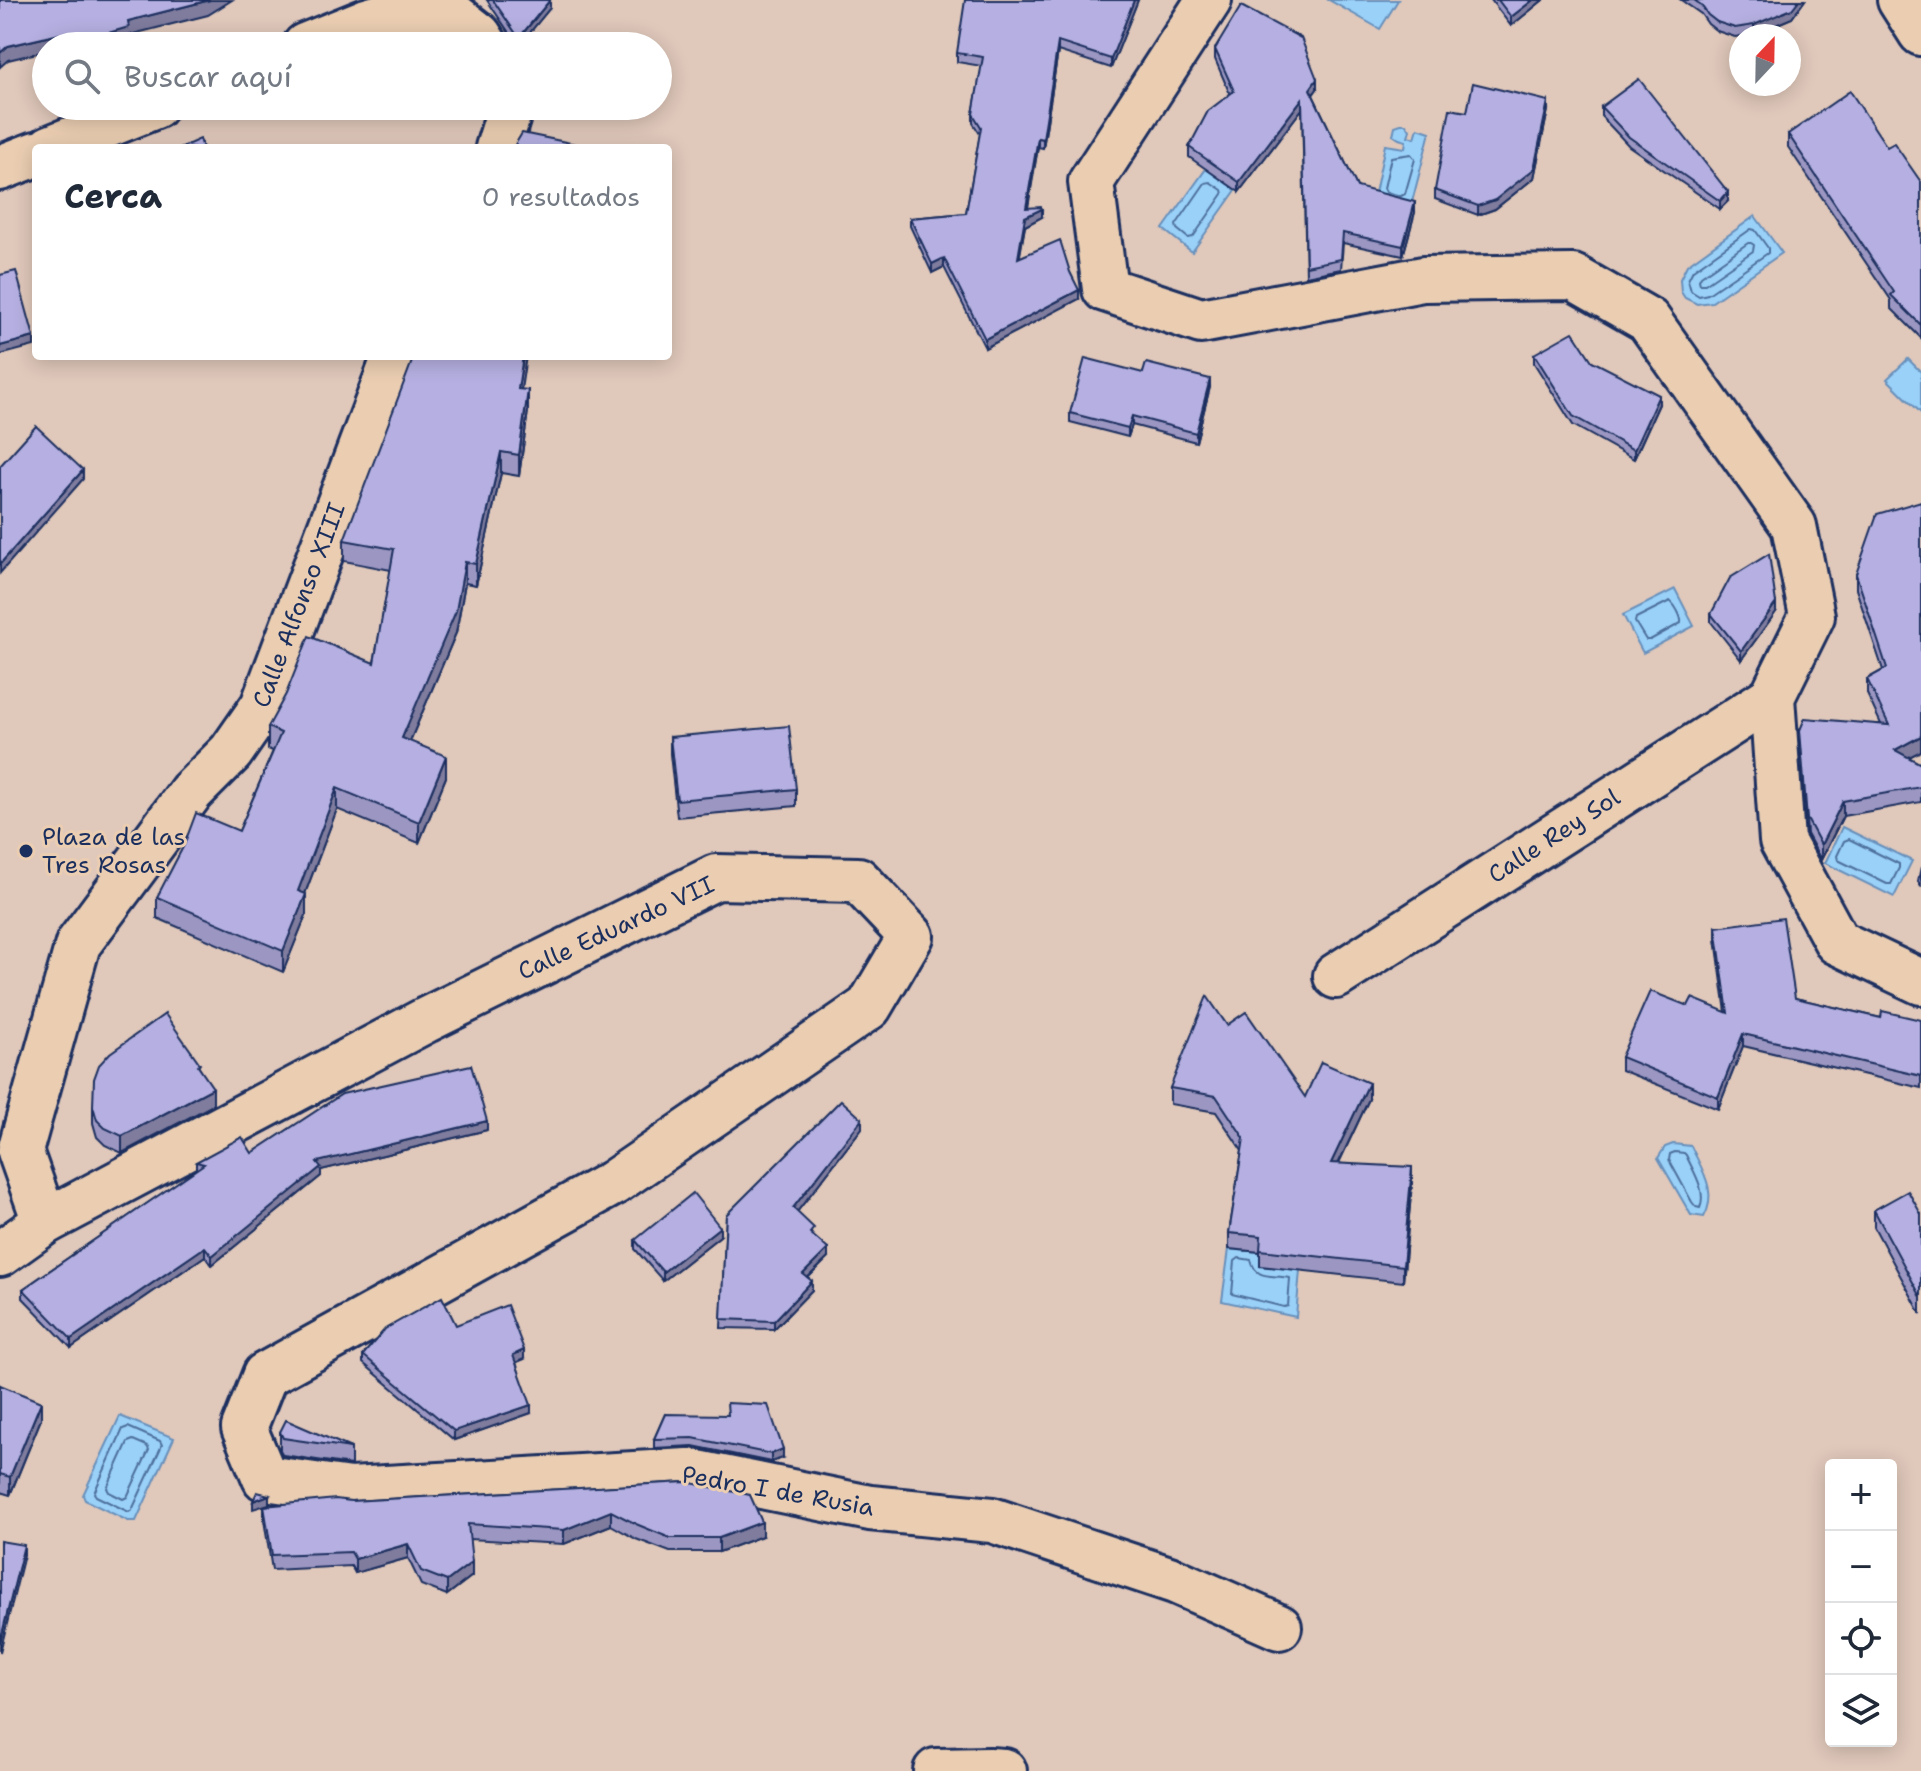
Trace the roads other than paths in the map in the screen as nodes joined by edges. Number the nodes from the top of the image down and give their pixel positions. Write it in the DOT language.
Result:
graph roads {
  1 [pos="1209,0"];
  2 [pos="1900,0"];
  3 [pos="340,32"];
  4 [pos="475,32"];
  5 [pos="1921,33"];
  6 [pos="120,120"];
  7 [pos="507,120"];
  8 [pos="60,144"];
  9 [pos="499,144"];
  10 [pos="32,156"];
  11 [pos="0,168"];
  12 [pos="393,360"];
  13 [pos="1772,697"];
  14 [pos="1336,976"];
  15 [pos="1921,982"];
  16 [pos="45,1222"];
  17 [pos="0,1254"];
  18 [pos="244,1428"];
  19 [pos="1279,1627"];
  20 [pos="936,1771"];
  21 [pos="1004,1771"];
  1 -- 13 [label="main road"];
  2 -- 5 [label="main road"];
  3 -- 4 [label="main road"];
  6 -- 8 [label="main road"];
  7 -- 9 [label="main road"];
  10 -- 11 [label="main road"];
  12 -- 16 [label="main road, Calle Alfonso XIII"];
  13 -- 14 [label="main road, Calle Rey Sol"];
  13 -- 15 [label="main road"];
  16 -- 17 [label="main road, Calle Eduardo VII"];
  16 -- 18 [label="main road, Calle Eduardo VII"];
  18 -- 19 [label="main road, Pedro I de Rusia"];
  20 -- 21 [label="main road"];
}
